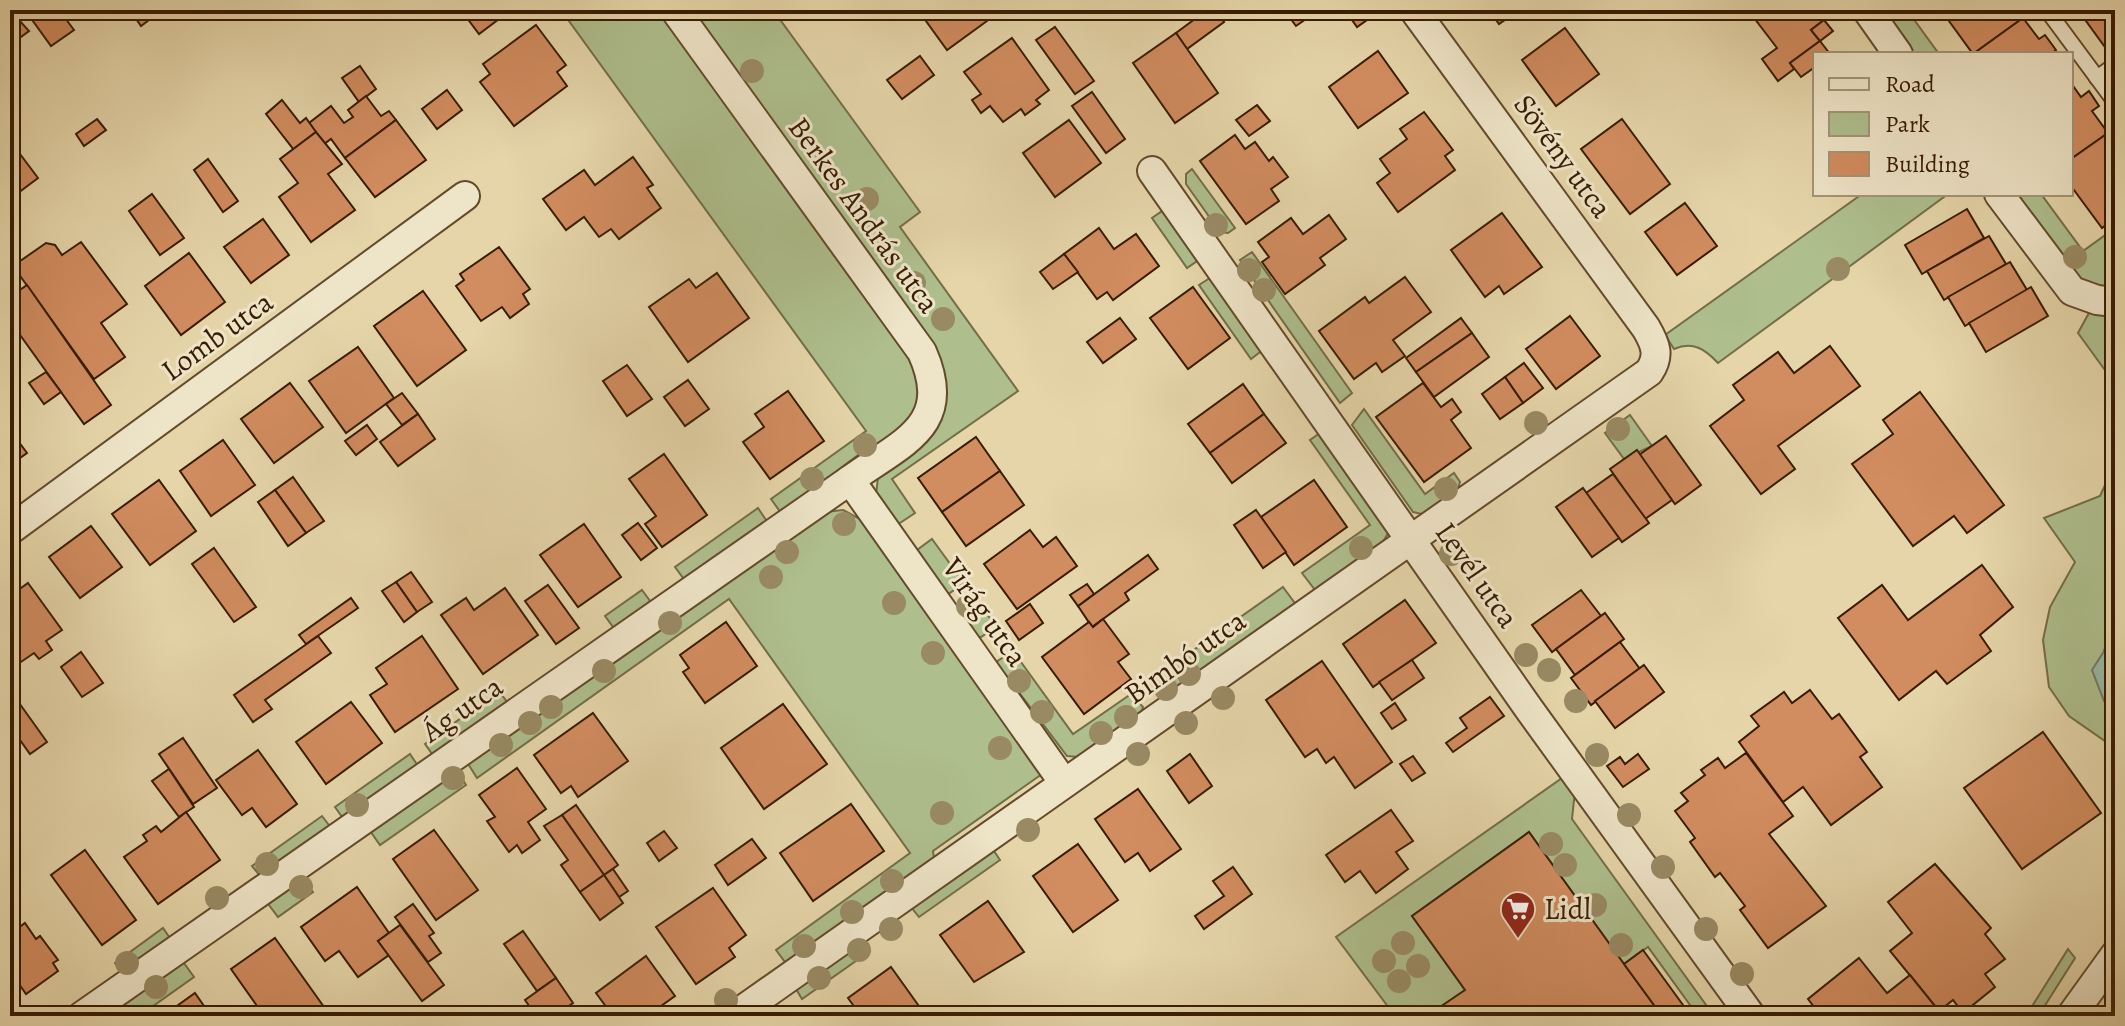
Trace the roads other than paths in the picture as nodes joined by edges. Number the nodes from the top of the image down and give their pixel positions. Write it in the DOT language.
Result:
graph roads {
  1 [pos="675,10"];
  2 [pos="1414,10"];
  3 [pos="1867,10"];
  4 [pos="2047,10"];
  5 [pos="1897,52"];
  6 [pos="2115,65"];
  7 [pos="2097,78"];
  8 [pos="2115,102"];
  9 [pos="1152,171"];
  10 [pos="465,196"];
  11 [pos="2001,196"];
  12 [pos="2115,302"];
  13 [pos="1655,343"];
  14 [pos="880,458"];
  15 [pos="850,480"];
  16 [pos="10,530"];
  17 [pos="1411,541"];
  18 [pos="1064,783"];
  19 [pos="2115,955"];
  20 [pos="82,1016"];
  21 [pos="734,1016"];
  22 [pos="1751,1016"];
  23 [pos="2071,1016"];
  1 -- 14 [label="street, Berkes András utca"];
  2 -- 13 [label="street, Sövény utca"];
  3 -- 5 [label="street"];
  4 -- 7 [label="lane"];
  6 -- 7 [label="lane"];
  7 -- 8 [label="lane"];
  9 -- 17 [label="street, Levél utca"];
  10 -- 16 [label="street, Lomb utca"];
  11 -- 12 [label="street"];
  13 -- 17 [label="street, Bimbó utca"];
  14 -- 15 [label="street, Ág utca"];
  15 -- 18 [label="street, Virág utca"];
  15 -- 20 [label="street, Ág utca"];
  17 -- 18 [label="street, Bimbó utca"];
  17 -- 22 [label="street, Levél utca"];
  18 -- 21 [label="street, Bimbó utca"];
  19 -- 23 [label="street"];
}
